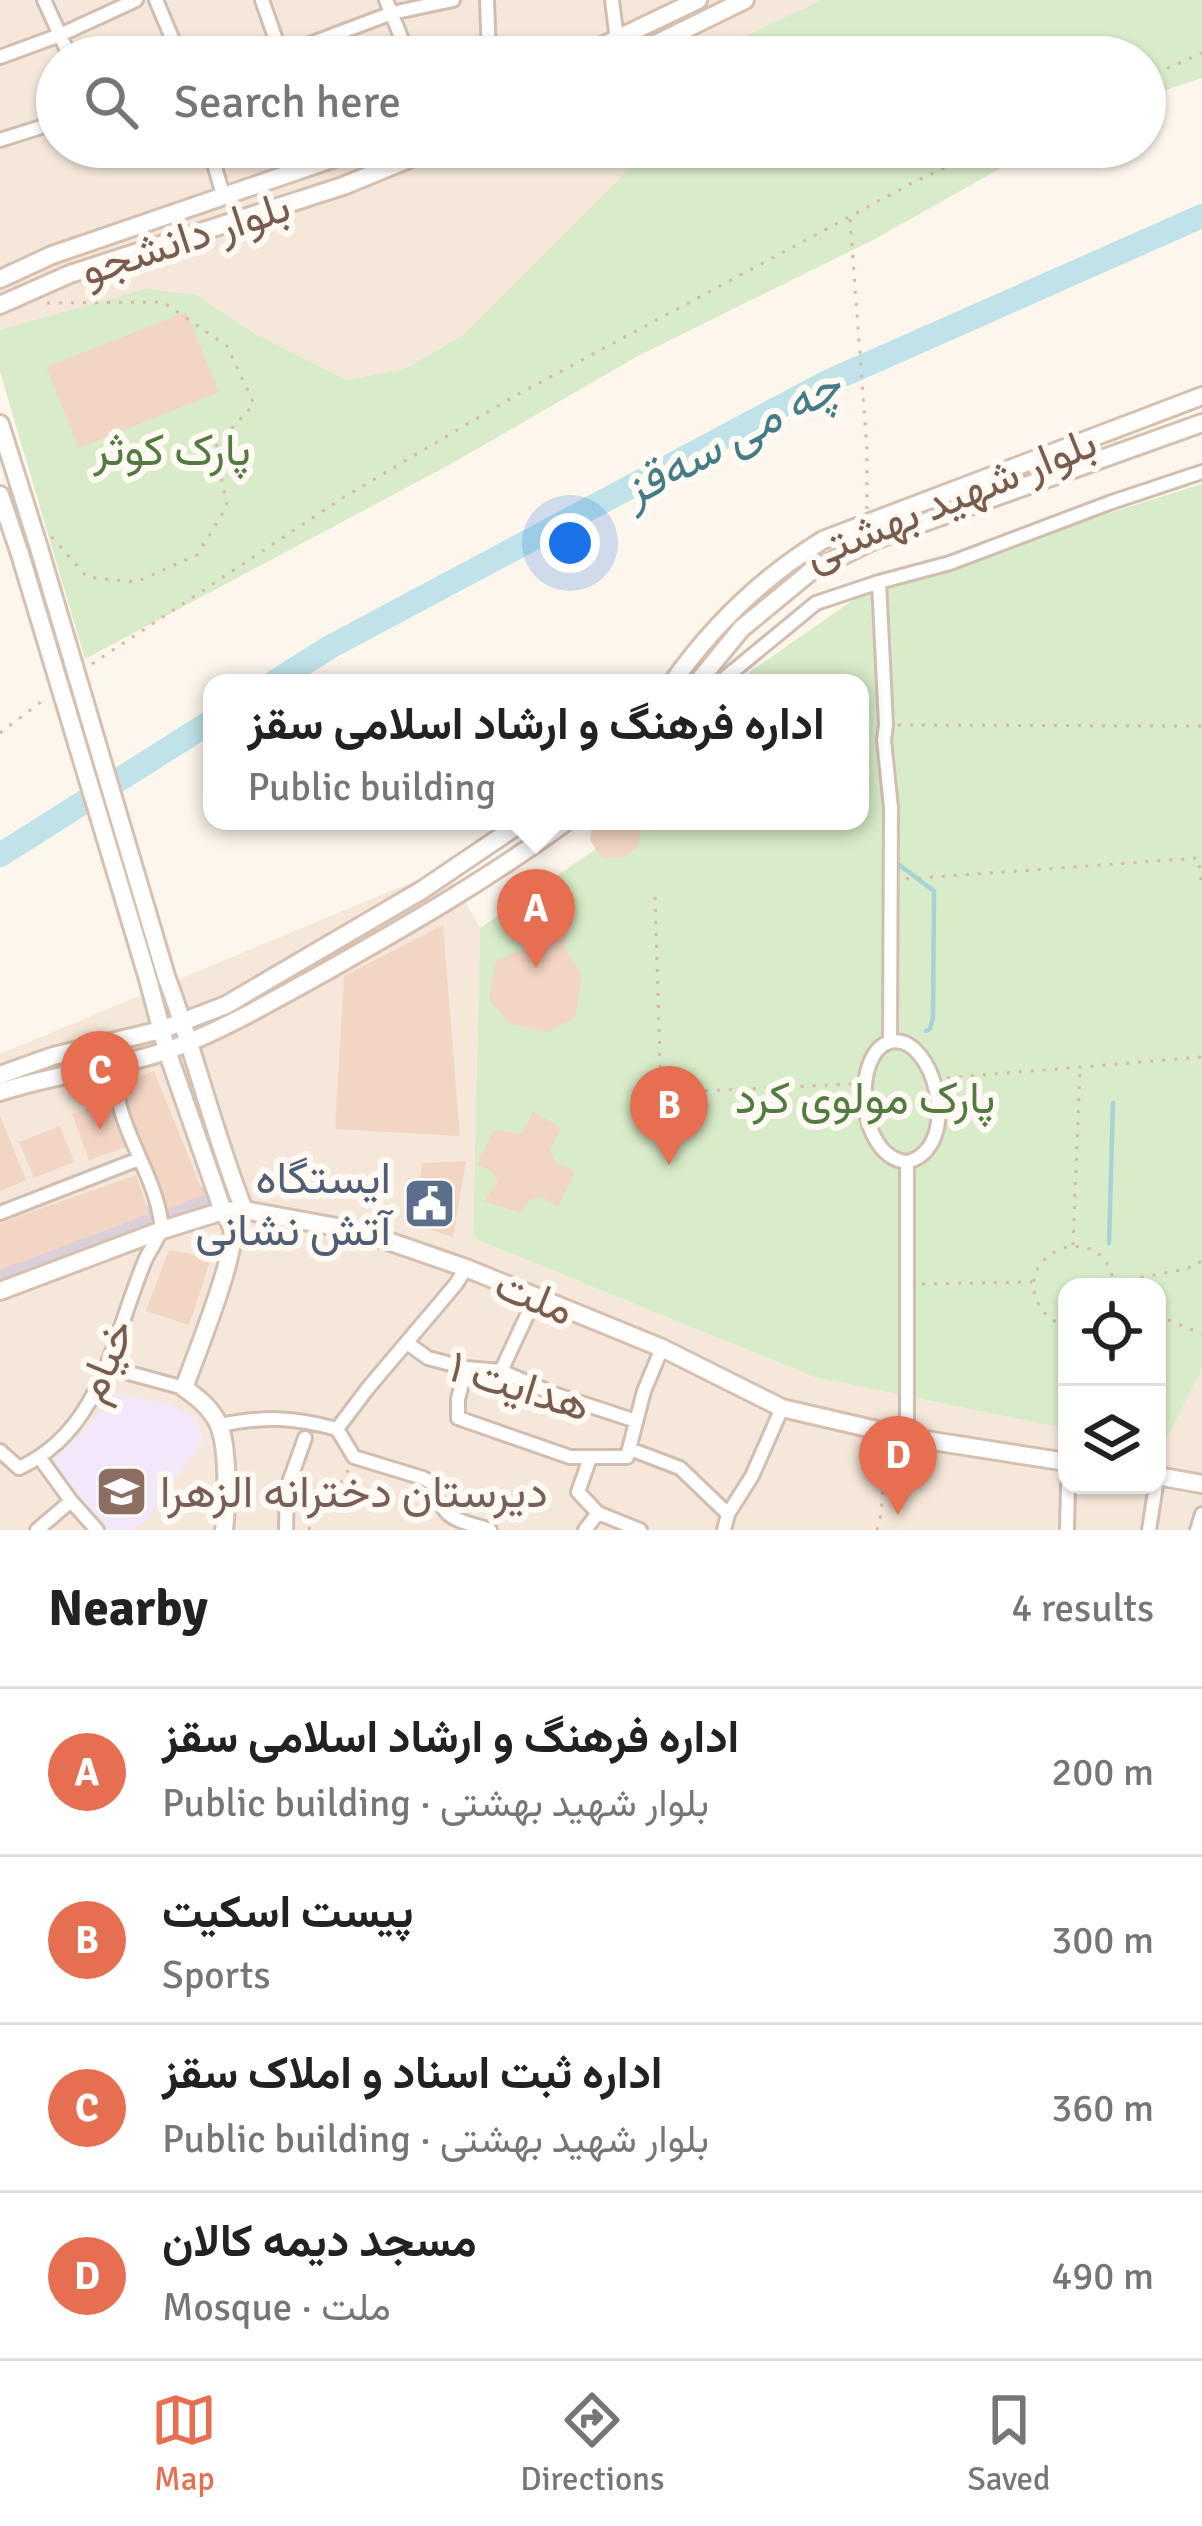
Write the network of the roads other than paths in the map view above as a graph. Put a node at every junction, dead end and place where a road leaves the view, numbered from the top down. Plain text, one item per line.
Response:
1 (44, 0) edge
2 (136, 0) edge
3 (156, 0) edge
4 (262, 0) edge
5 (453, 0) edge
6 (487, 0) edge
7 (612, 0) edge
8 (698, 0) edge
9 (746, 0) edge
10 (389, 6) edge
11 (60, 35) joint
12 (171, 36) edge
13 (273, 36) edge
14 (323, 36) edge
15 (401, 36) edge
16 (488, 36) edge
17 (616, 36) edge
18 (625, 36) edge
19 (672, 36) edge
20 (36, 44) edge
21 (0, 57) edge
22 (36, 129) edge
23 (0, 140) edge
24 (215, 168) edge
25 (290, 168) edge
26 (387, 168) edge
27 (224, 198) junction
28 (0, 280) edge
29 (0, 304) edge
30 (1202, 396) edge
31 (1202, 423) edge
32 (0, 424) edge
33 (1202, 472) edge
34 (0, 495) edge
35 (879, 582) junction
36 (679, 674) edge
37 (704, 674) edge
38 (730, 674) edge
39 (511, 830) edge
40 (554, 830) edge
41 (157, 978) junction
42 (183, 1021) junction
43 (160, 1030) junction
44 (190, 1041) junction
45 (890, 1042) junction
46 (167, 1051) junction
47 (117, 1065) junction
48 (0, 1075) edge
49 (0, 1092) edge
50 (139, 1159) junction
51 (907, 1162) junction
52 (244, 1210) junction
53 (224, 1211) junction
54 (0, 1213) edge
55 (162, 1230) junction
56 (466, 1268) junction
57 (0, 1292) edge
58 (536, 1297) junction
59 (407, 1342) junction
60 (662, 1348) junction
61 (107, 1367) junction
62 (466, 1368) junction
63 (501, 1370) junction
64 (184, 1388) junction
65 (782, 1408) junction
66 (636, 1421) junction
67 (220, 1425) junction
68 (338, 1429) junction
69 (907, 1437) junction
70 (305, 1438) dead end
71 (629, 1453) junction
72 (2, 1457) edge
73 (40, 1458) junction
74 (590, 1458) junction
75 (1058, 1461) edge
76 (1166, 1481) edge
77 (1202, 1484) edge
78 (1068, 1494) edge
79 (1155, 1494) edge
80 (71, 1501) junction
81 (598, 1513) junction
82 (728, 1514) junction
83 (1202, 1514) edge
84 (1067, 1528) edge
85 (37, 1530) edge
86 (97, 1530) edge
87 (224, 1530) edge
88 (286, 1530) edge
89 (490, 1530) edge
90 (585, 1530) edge
91 (640, 1530) edge
92 (724, 1530) edge
93 (1086, 1530) edge
94 (1150, 1530) edge
95 (1196, 1530) edge

1 - 11 street
2 - 11 street
3 - 12 street
4 - 13 street
5 - 10 street
6 - 16 street
7 - 17 street
8 - 18 main road
9 - 19 main road
10 - 14 street
10 - 15 street
20 - 21 street
22 - 23 street
24 - 27 street
25 - 27 main road, بلوار دانشجو
26 - 29 main road, بلوار دانشجو
27 - 28 main road, بلوار دانشجو
30 - 36 main road, بلوار شهید بهشتی
31 - 37 main road, بلوار شهید بهشتی
32 - 41 main road, bridge
33 - 35 street
34 - 41 main road, bridge
35 - 38 street
35 - 45 street
39 - 42 main road
40 - 44 main road
41 - 42 main road
41 - 43 main road
42 - 43 main road
42 - 44 main road
43 - 46 main road
43 - 48 main road
44 - 46 main road
44 - 52 main road
45 - 51 street
45 - 51 street
46 - 47 main road
46 - 53 main road
47 - 49 main road
47 - 50 street
50 - 54 street
50 - 55 street
51 - 69 street
52 - 53 main road, ملت
52 - 56 main road, ملت
53 - 55 main road, ملت
53 - 64 main road
55 - 57 main road, ملت
55 - 61 street, خیام
56 - 58 main road, ملت
56 - 59 street
58 - 60 main road, ملت
58 - 63 street
59 - 62 street, هدایت ۱
59 - 68 street
60 - 65 main road, ملت
60 - 66 street
61 - 64 street
61 - 73 street, خیام
62 - 63 street, هدایت ۱
62 - 74 street
63 - 66 street, هدایت ۱
64 - 67 main road
65 - 69 main road, ملت
65 - 82 street
66 - 71 street
67 - 68 street
67 - 87 main road
68 - 89 street
69 - 75 main road, ملت
70 - 88 street
71 - 74 street
71 - 82 street
72 - 73 street, خیام
73 - 80 street
74 - 81 street
76 - 77 main road
78 - 84 street
79 - 94 street
80 - 85 street
80 - 86 street
81 - 90 street
81 - 91 street
82 - 92 street
83 - 95 street
84 - 93 street

